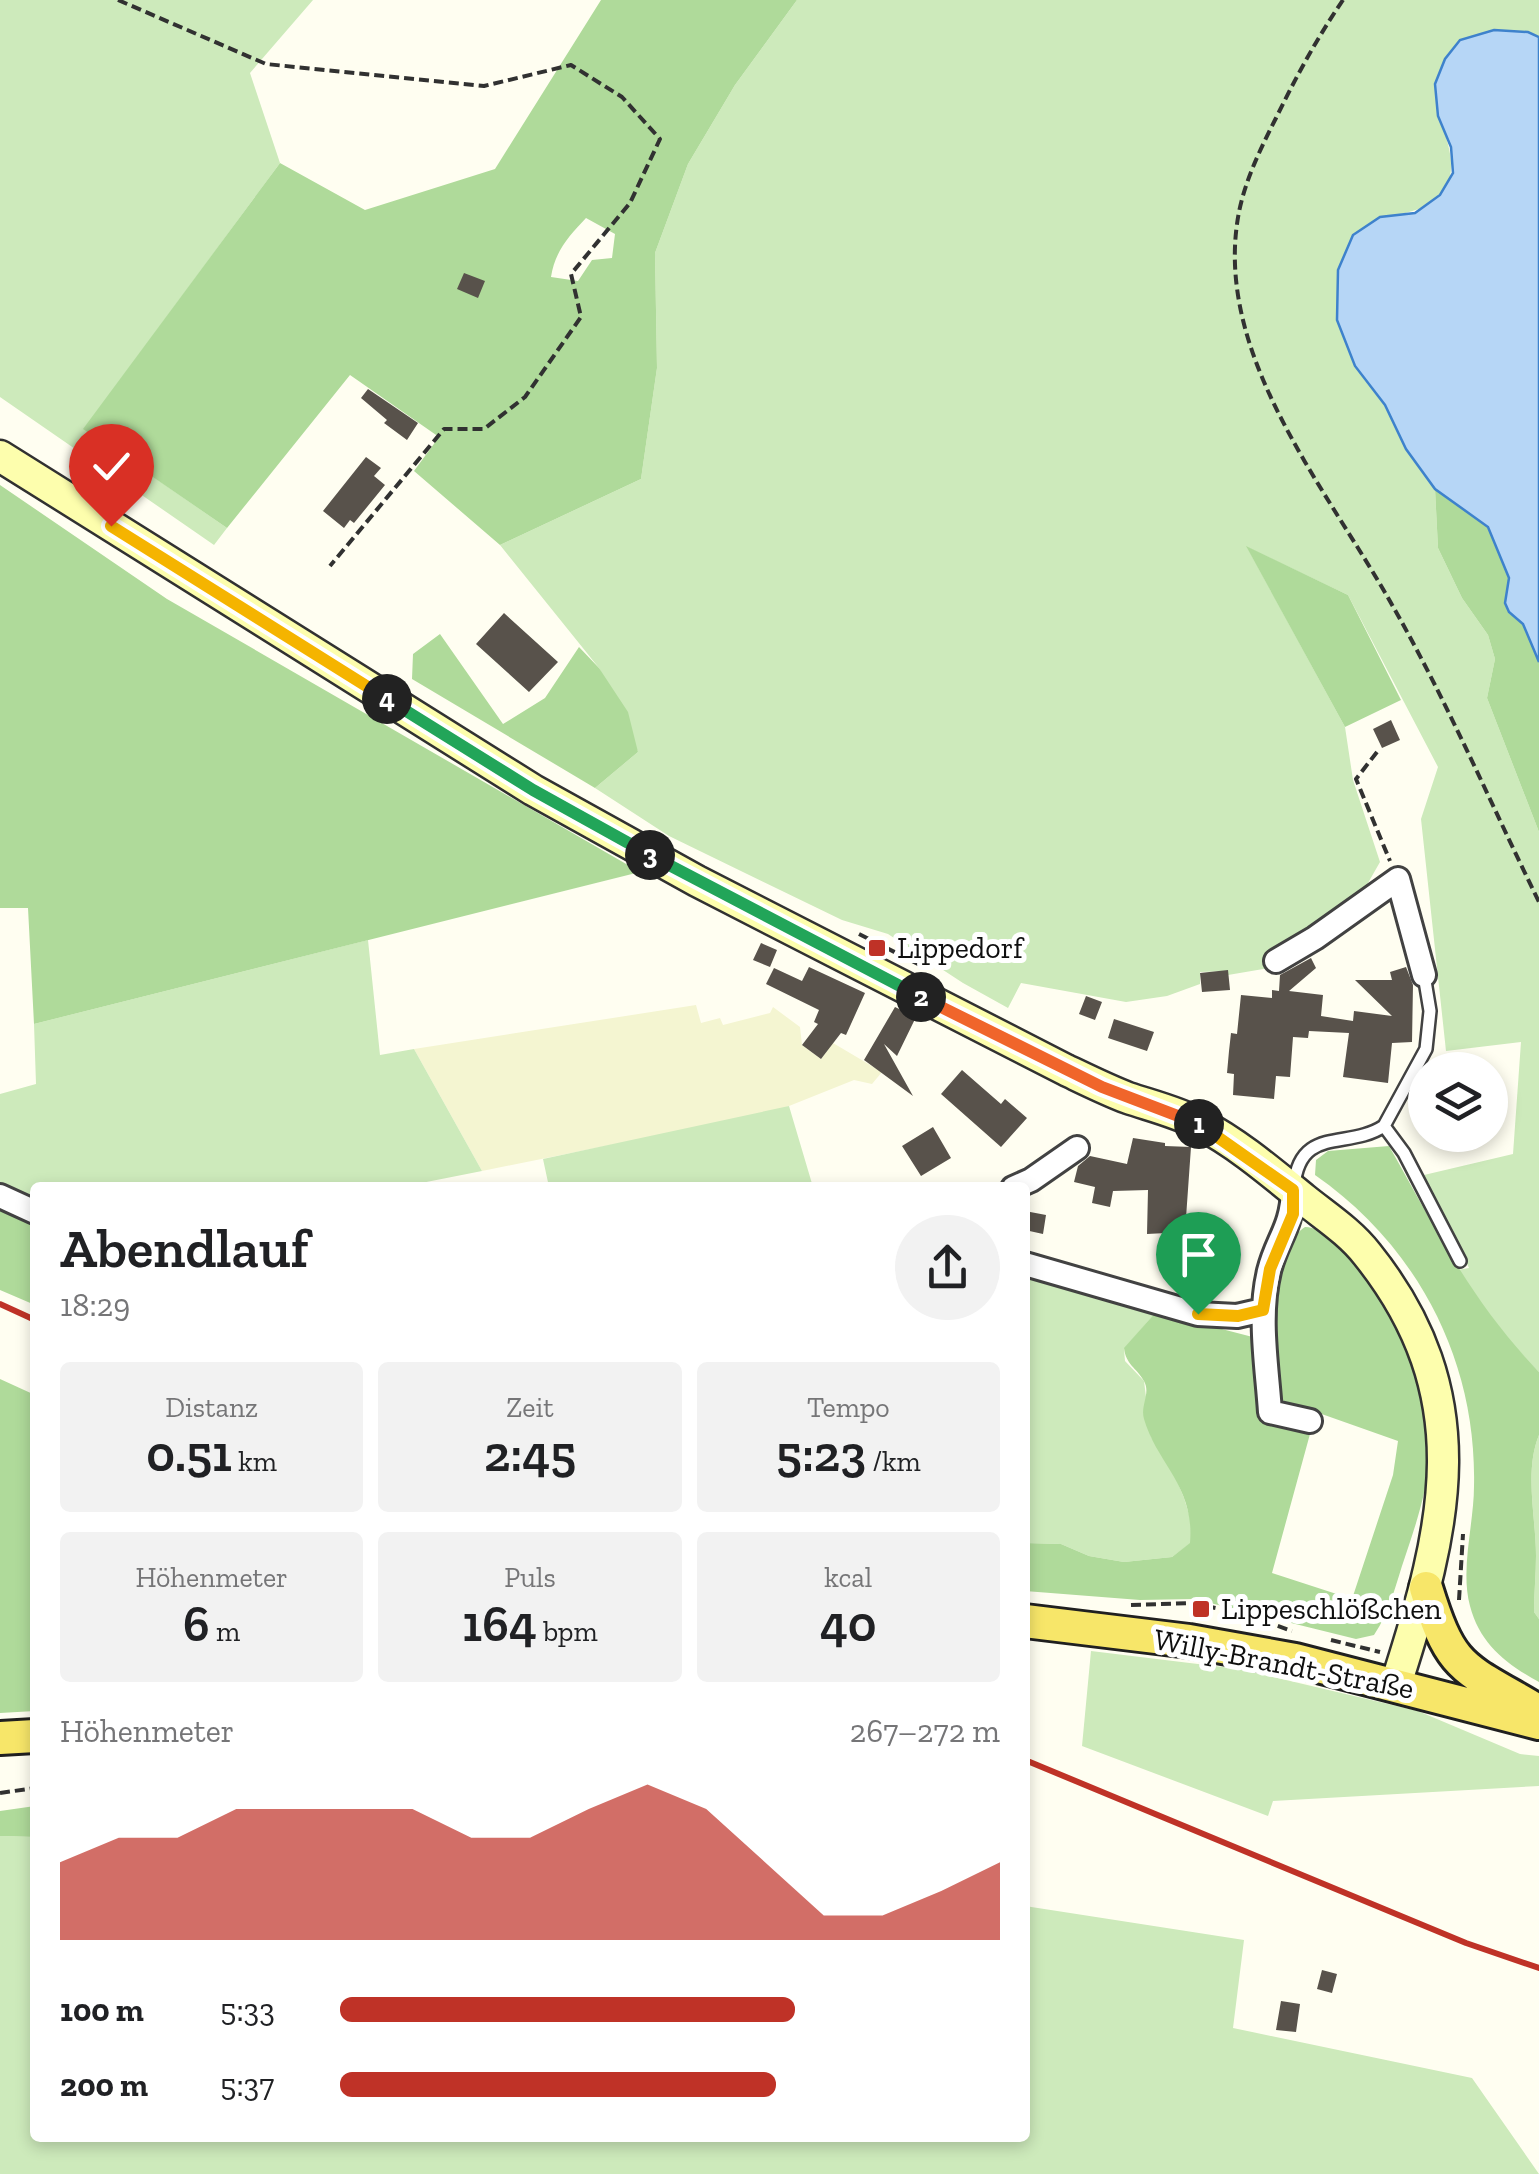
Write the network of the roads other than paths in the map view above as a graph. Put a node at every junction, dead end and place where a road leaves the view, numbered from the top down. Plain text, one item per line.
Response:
1 (0, 456) edge
2 (1276, 961) dead end
3 (1424, 975) joint
4 (1384, 1126) junction
5 (1077, 1148) dead end
6 (1026, 1182) edge
7 (1293, 1190) junction
8 (0, 1196) edge
9 (30, 1210) edge
10 (1460, 1261) dead end
11 (1030, 1265) edge
12 (1263, 1310) junction
13 (1310, 1420) dead end
14 (1426, 1588) junction
15 (1030, 1622) edge
16 (1396, 1684) junction
17 (1539, 1712) edge
18 (1539, 1723) edge
19 (30, 1736) edge
20 (0, 1738) edge

1 - 7 main road
2 - 3 street
3 - 4 lane
4 - 7 lane
4 - 10 lane
5 - 6 street
7 - 12 street
7 - 14 main road
8 - 9 street
11 - 12 street
12 - 13 street
14 - 16 main road
14 - 17 main road
15 - 16 main road, Willy-Brandt-Straße
16 - 18 main road, Willy-Brandt-Straße
19 - 20 main road

